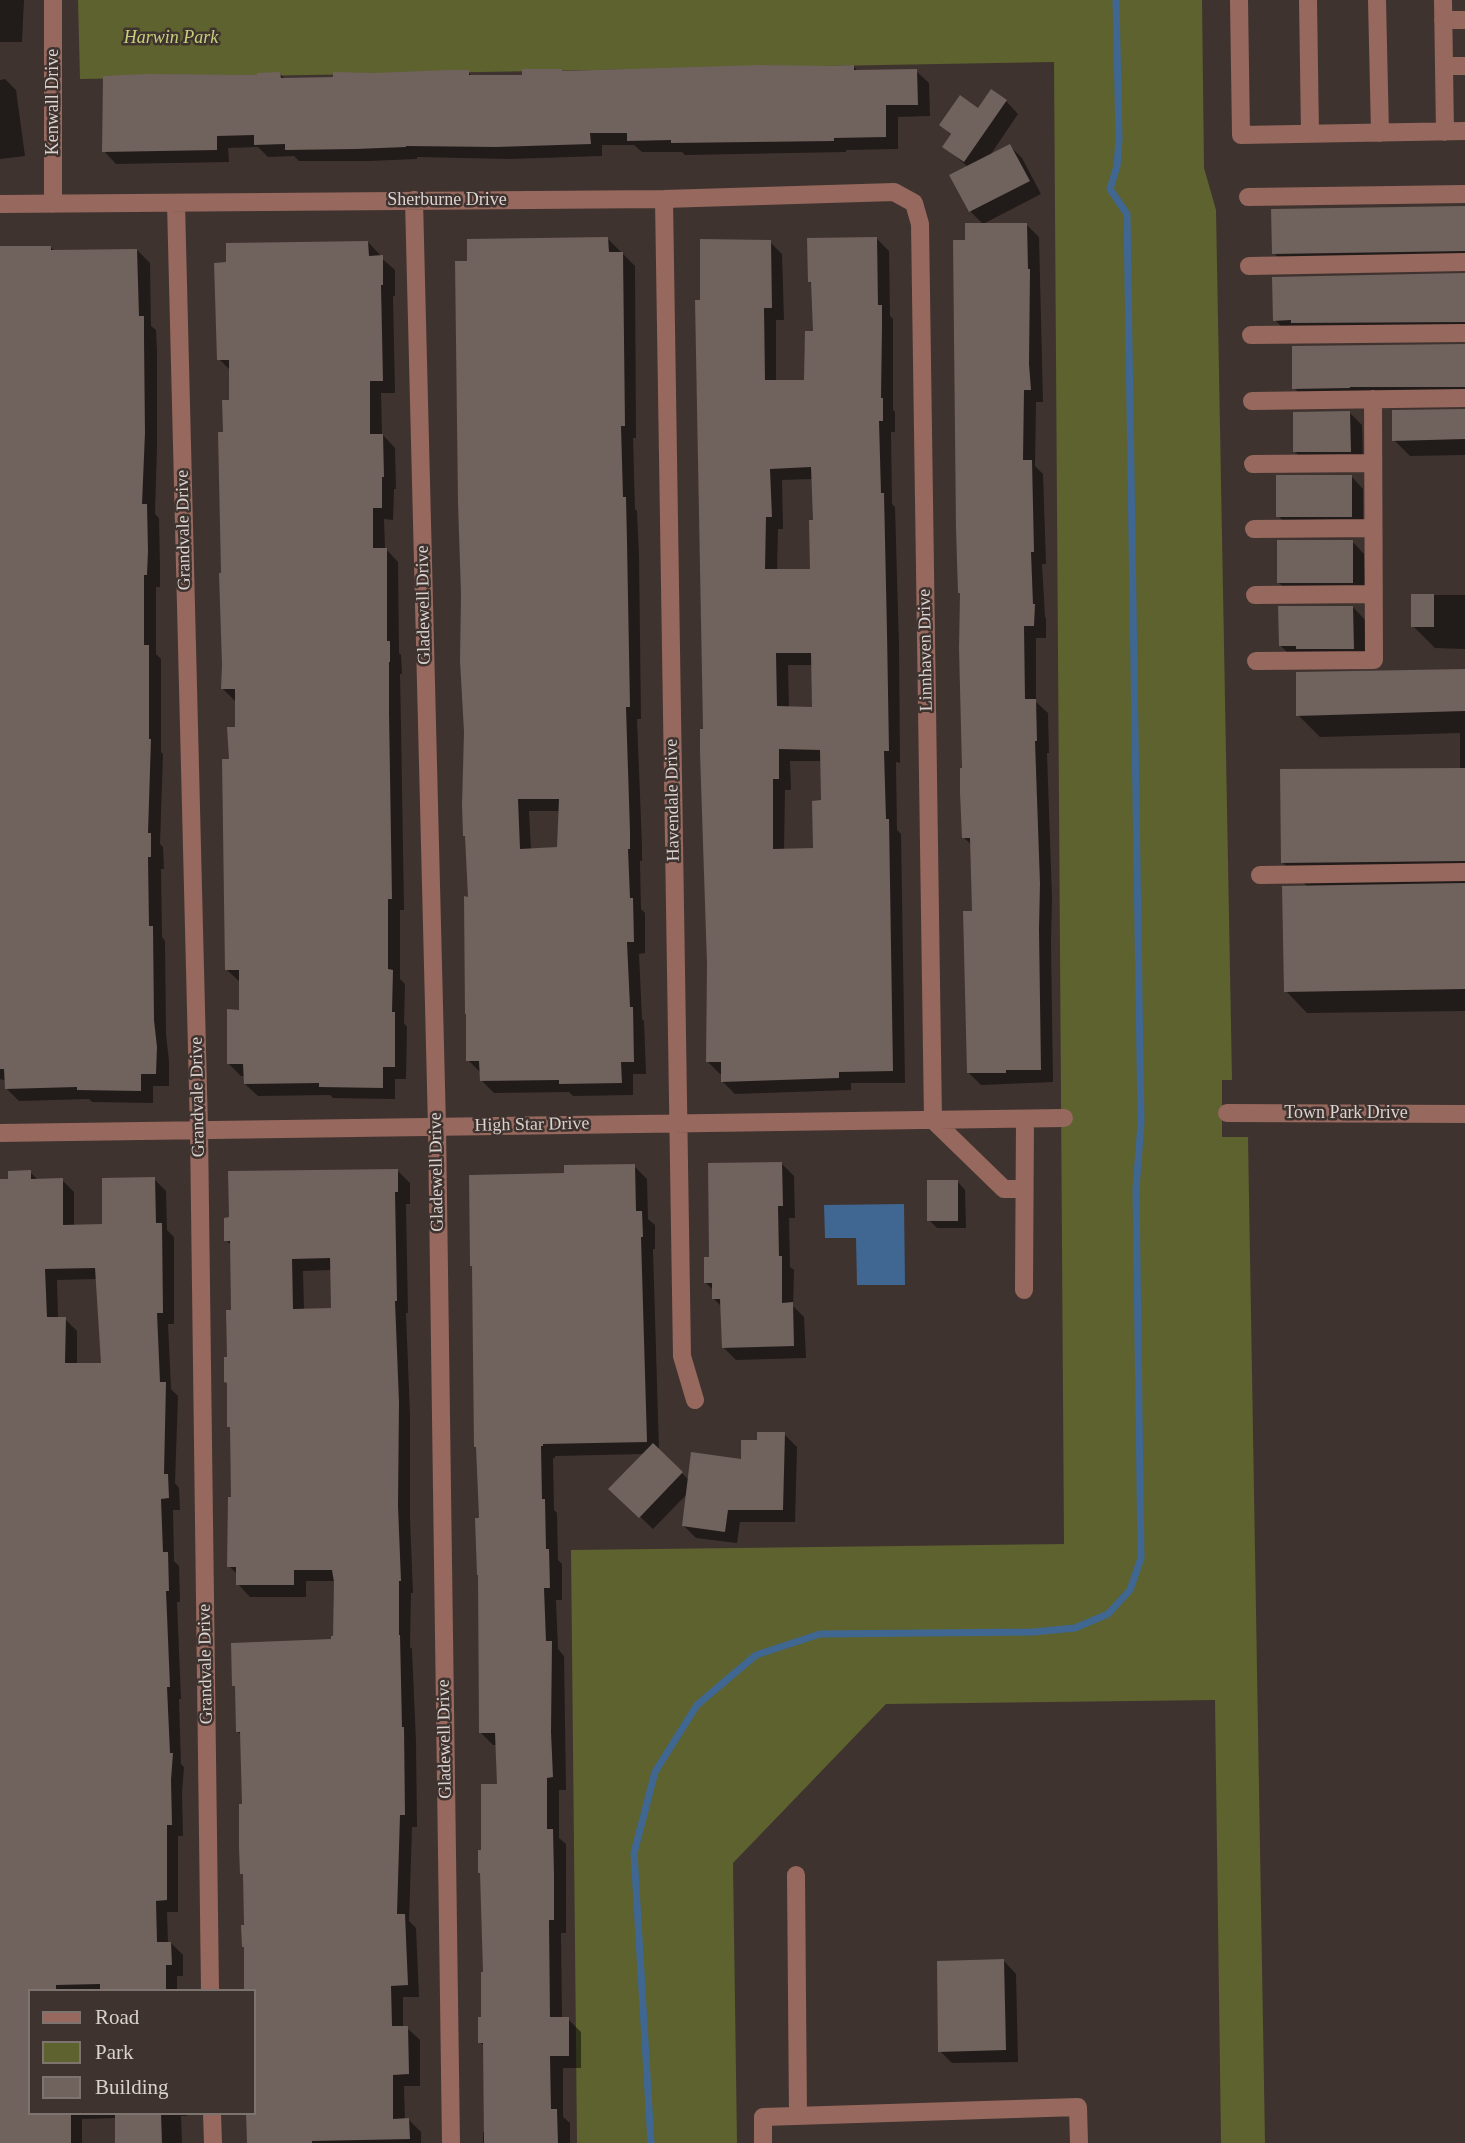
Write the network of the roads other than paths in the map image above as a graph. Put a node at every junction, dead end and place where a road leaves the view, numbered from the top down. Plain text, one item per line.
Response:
1 (53, 0) edge
2 (1239, 0) edge
3 (1308, 0) edge
4 (1377, 0) edge
5 (1443, 0) edge
6 (1443, 20) junction
7 (1465, 20) edge
8 (1444, 66) junction
9 (1465, 66) edge
10 (1465, 131) edge
11 (1445, 132) junction
12 (1380, 133) junction
13 (1310, 134) junction
14 (894, 192) joint
15 (1465, 194) edge
16 (1248, 197) dead end
17 (664, 199) junction
18 (414, 200) junction
19 (176, 203) junction
20 (53, 204) junction
21 (0, 205) edge
22 (1465, 262) edge
23 (1249, 266) dead end
24 (1465, 333) edge
25 (1251, 335) dead end
26 (1465, 398) edge
27 (1373, 400) junction
28 (1252, 401) dead end
29 (1373, 463) junction
30 (1253, 464) dead end
31 (1373, 528) junction
32 (1254, 530) dead end
33 (1374, 594) junction
34 (1255, 596) dead end
35 (1256, 662) dead end
36 (1465, 872) edge
37 (1260, 875) dead end
38 (1227, 1113) dead end
39 (1465, 1114) edge
40 (1064, 1118) dead end
41 (1025, 1119) junction
42 (933, 1120) junction
43 (677, 1122) junction
44 (437, 1126) junction
45 (199, 1130) junction
46 (0, 1133) edge
47 (1024, 1189) junction
48 (1024, 1290) dead end
49 (695, 1399) dead end
50 (796, 1875) dead end
51 (211, 1989) edge
52 (212, 2115) edge
53 (798, 2116) junction
54 (213, 2143) edge
55 (451, 2143) edge
56 (764, 2143) edge
57 (1079, 2143) edge

1 - 20 street, Kenwall Drive
2 - 13 street
3 - 13 street
4 - 12 street
5 - 6 street
6 - 7 street
6 - 8 street
8 - 9 street
8 - 11 street
10 - 11 street
11 - 12 street
12 - 13 street
14 - 17 street, Sherburne Drive
14 - 42 street, Linnhaven Drive
15 - 16 street
17 - 18 street, Sherburne Drive
17 - 43 street, Havendale Drive
18 - 19 street, Sherburne Drive
18 - 44 street, Gladewell Drive
19 - 20 street, Sherburne Drive
19 - 45 street, Grandvale Drive
20 - 21 street, Sherburne Drive
22 - 23 street
24 - 25 street
26 - 27 street
27 - 28 street
27 - 29 street
29 - 30 street
29 - 31 street
31 - 32 street
31 - 33 street
33 - 34 street
33 - 35 street
36 - 37 street
38 - 39 street, Town Park Drive
40 - 41 street, High Star Drive
41 - 42 street, High Star Drive
41 - 47 street
42 - 43 street, High Star Drive
42 - 47 street
43 - 44 street, High Star Drive
43 - 49 street, Havendale Drive
44 - 45 street, High Star Drive
44 - 55 street, Gladewell Drive
45 - 46 street, High Star Drive
45 - 51 street, Grandvale Drive
47 - 48 street
50 - 53 street
52 - 54 street
53 - 56 street
53 - 57 street

